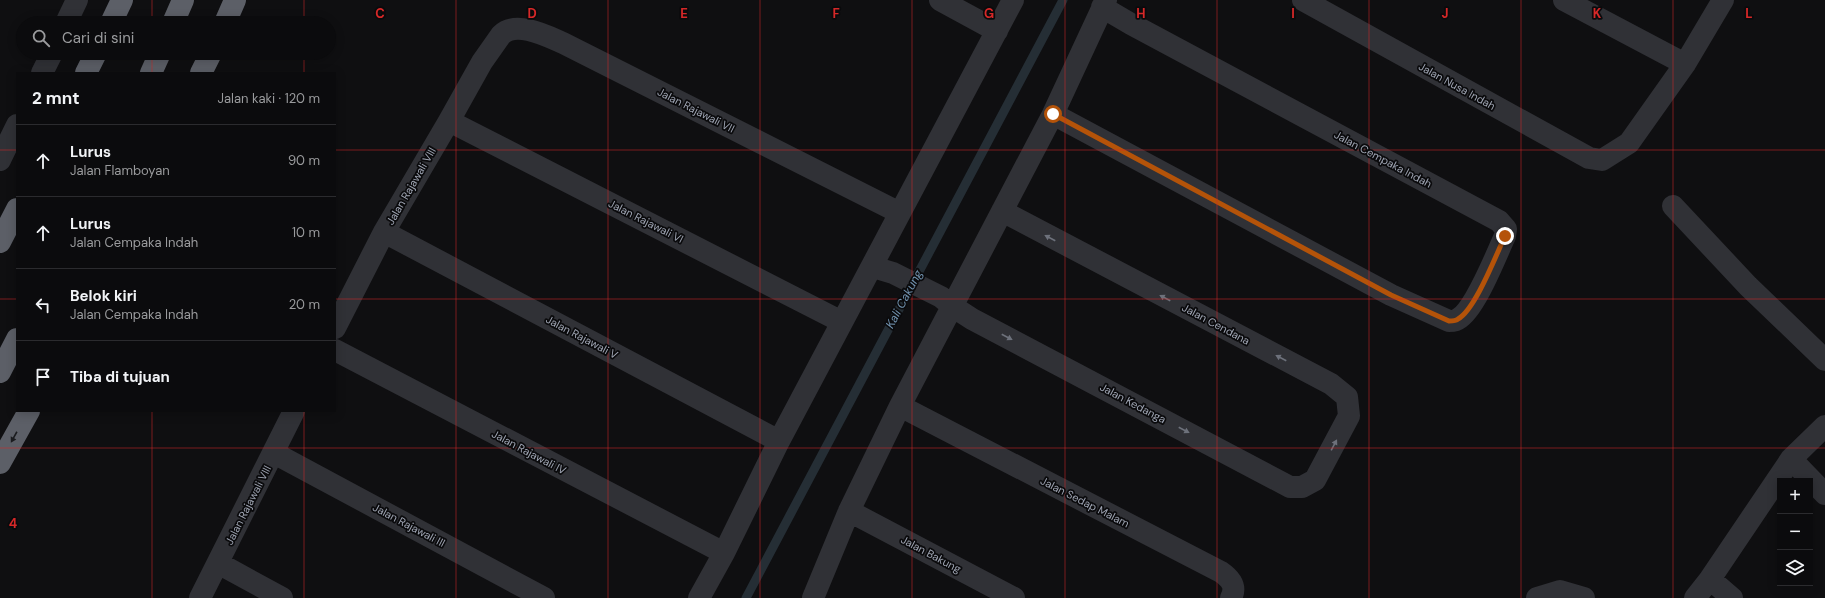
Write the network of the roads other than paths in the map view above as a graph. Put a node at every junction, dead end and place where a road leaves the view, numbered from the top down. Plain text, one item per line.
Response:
1 (77, 0) edge
2 (122, 0) edge
3 (184, 0) edge
4 (235, 0) edge
5 (940, 0) edge
6 (1013, 0) edge
7 (1303, 0) edge
8 (1564, 0) edge
9 (1723, 0) edge
10 (1104, 3) edge
11 (69, 16) edge
12 (114, 16) edge
13 (176, 16) edge
14 (228, 16) edge
15 (997, 31) junction
16 (492, 46) joint
17 (48, 60) edge
18 (92, 60) edge
19 (157, 60) edge
20 (208, 60) edge
21 (1685, 64) junction
22 (42, 72) edge
23 (86, 72) edge
24 (151, 72) edge
25 (202, 72) edge
26 (1053, 114) junction
27 (449, 121) junction
28 (16, 128) edge
29 (0, 160) edge
30 (1673, 206) dead end
31 (16, 211) edge
32 (1002, 211) junction
33 (900, 213) junction
34 (384, 232) junction
35 (0, 242) edge
36 (883, 270) junction
37 (946, 301) junction
38 (842, 322) junction
39 (336, 326) edge
40 (16, 341) edge
41 (336, 351) edge
42 (1825, 360) edge
43 (0, 372) edge
44 (900, 406) junction
45 (28, 412) edge
46 (294, 412) edge
47 (1825, 426) edge
48 (779, 441) junction
49 (274, 453) junction
50 (1791, 459) junction
51 (0, 463) edge
52 (1315, 480) joint
53 (1825, 494) edge
54 (849, 511) junction
55 (724, 553) junction
56 (218, 563) junction
57 (1710, 579) junction
58 (200, 598) edge
59 (282, 598) edge
60 (544, 598) edge
61 (699, 598) edge
62 (813, 598) edge
63 (1014, 598) edge
64 (1231, 598) edge
65 (1537, 598) edge
66 (1584, 598) edge
67 (1695, 598) edge
68 (1732, 598) edge

1 - 11 street
2 - 12 highway
3 - 13 highway
4 - 14 highway
5 - 15 street
6 - 15 street
7 - 21 street, Jalan Nusa Indah
8 - 21 street
9 - 21 street
10 - 26 street
10 - 26 street, Jalan Cempaka Indah
15 - 33 street
16 - 27 street, Jalan Rajawali VIII
16 - 33 street, Jalan Rajawali VII
17 - 22 street
18 - 23 highway
19 - 24 highway
20 - 25 highway
26 - 32 street
27 - 34 street, Jalan Rajawali VIII
27 - 38 street, Jalan Rajawali VI
28 - 29 street
30 - 42 street
31 - 35 highway
32 - 37 street
52 -> 32 street, Jalan Cendana
33 - 36 street
34 - 39 street, Jalan Rajawali VIII
34 - 48 street, Jalan Rajawali V
36 - 37 street, Jalan Kedanga
36 - 38 street
37 - 44 street
37 -> 52 street, Jalan Kedanga
38 - 48 street
40 - 43 highway
41 - 55 street, Jalan Rajawali IV
44 - 54 street
44 - 64 street, Jalan Sedap Malam
45 -> 51 highway
46 - 49 street, Jalan Rajawali VIII
47 - 50 street
48 - 55 street
49 - 56 street, Jalan Rajawali VIII
49 - 60 street, Jalan Rajawali III
50 - 53 street
50 - 57 street
54 - 62 street
54 - 63 street, Jalan Bakung
55 - 61 street
56 - 58 street, Jalan Rajawali VIII
56 - 59 street
57 - 67 street
57 - 68 street
65 - 66 street

